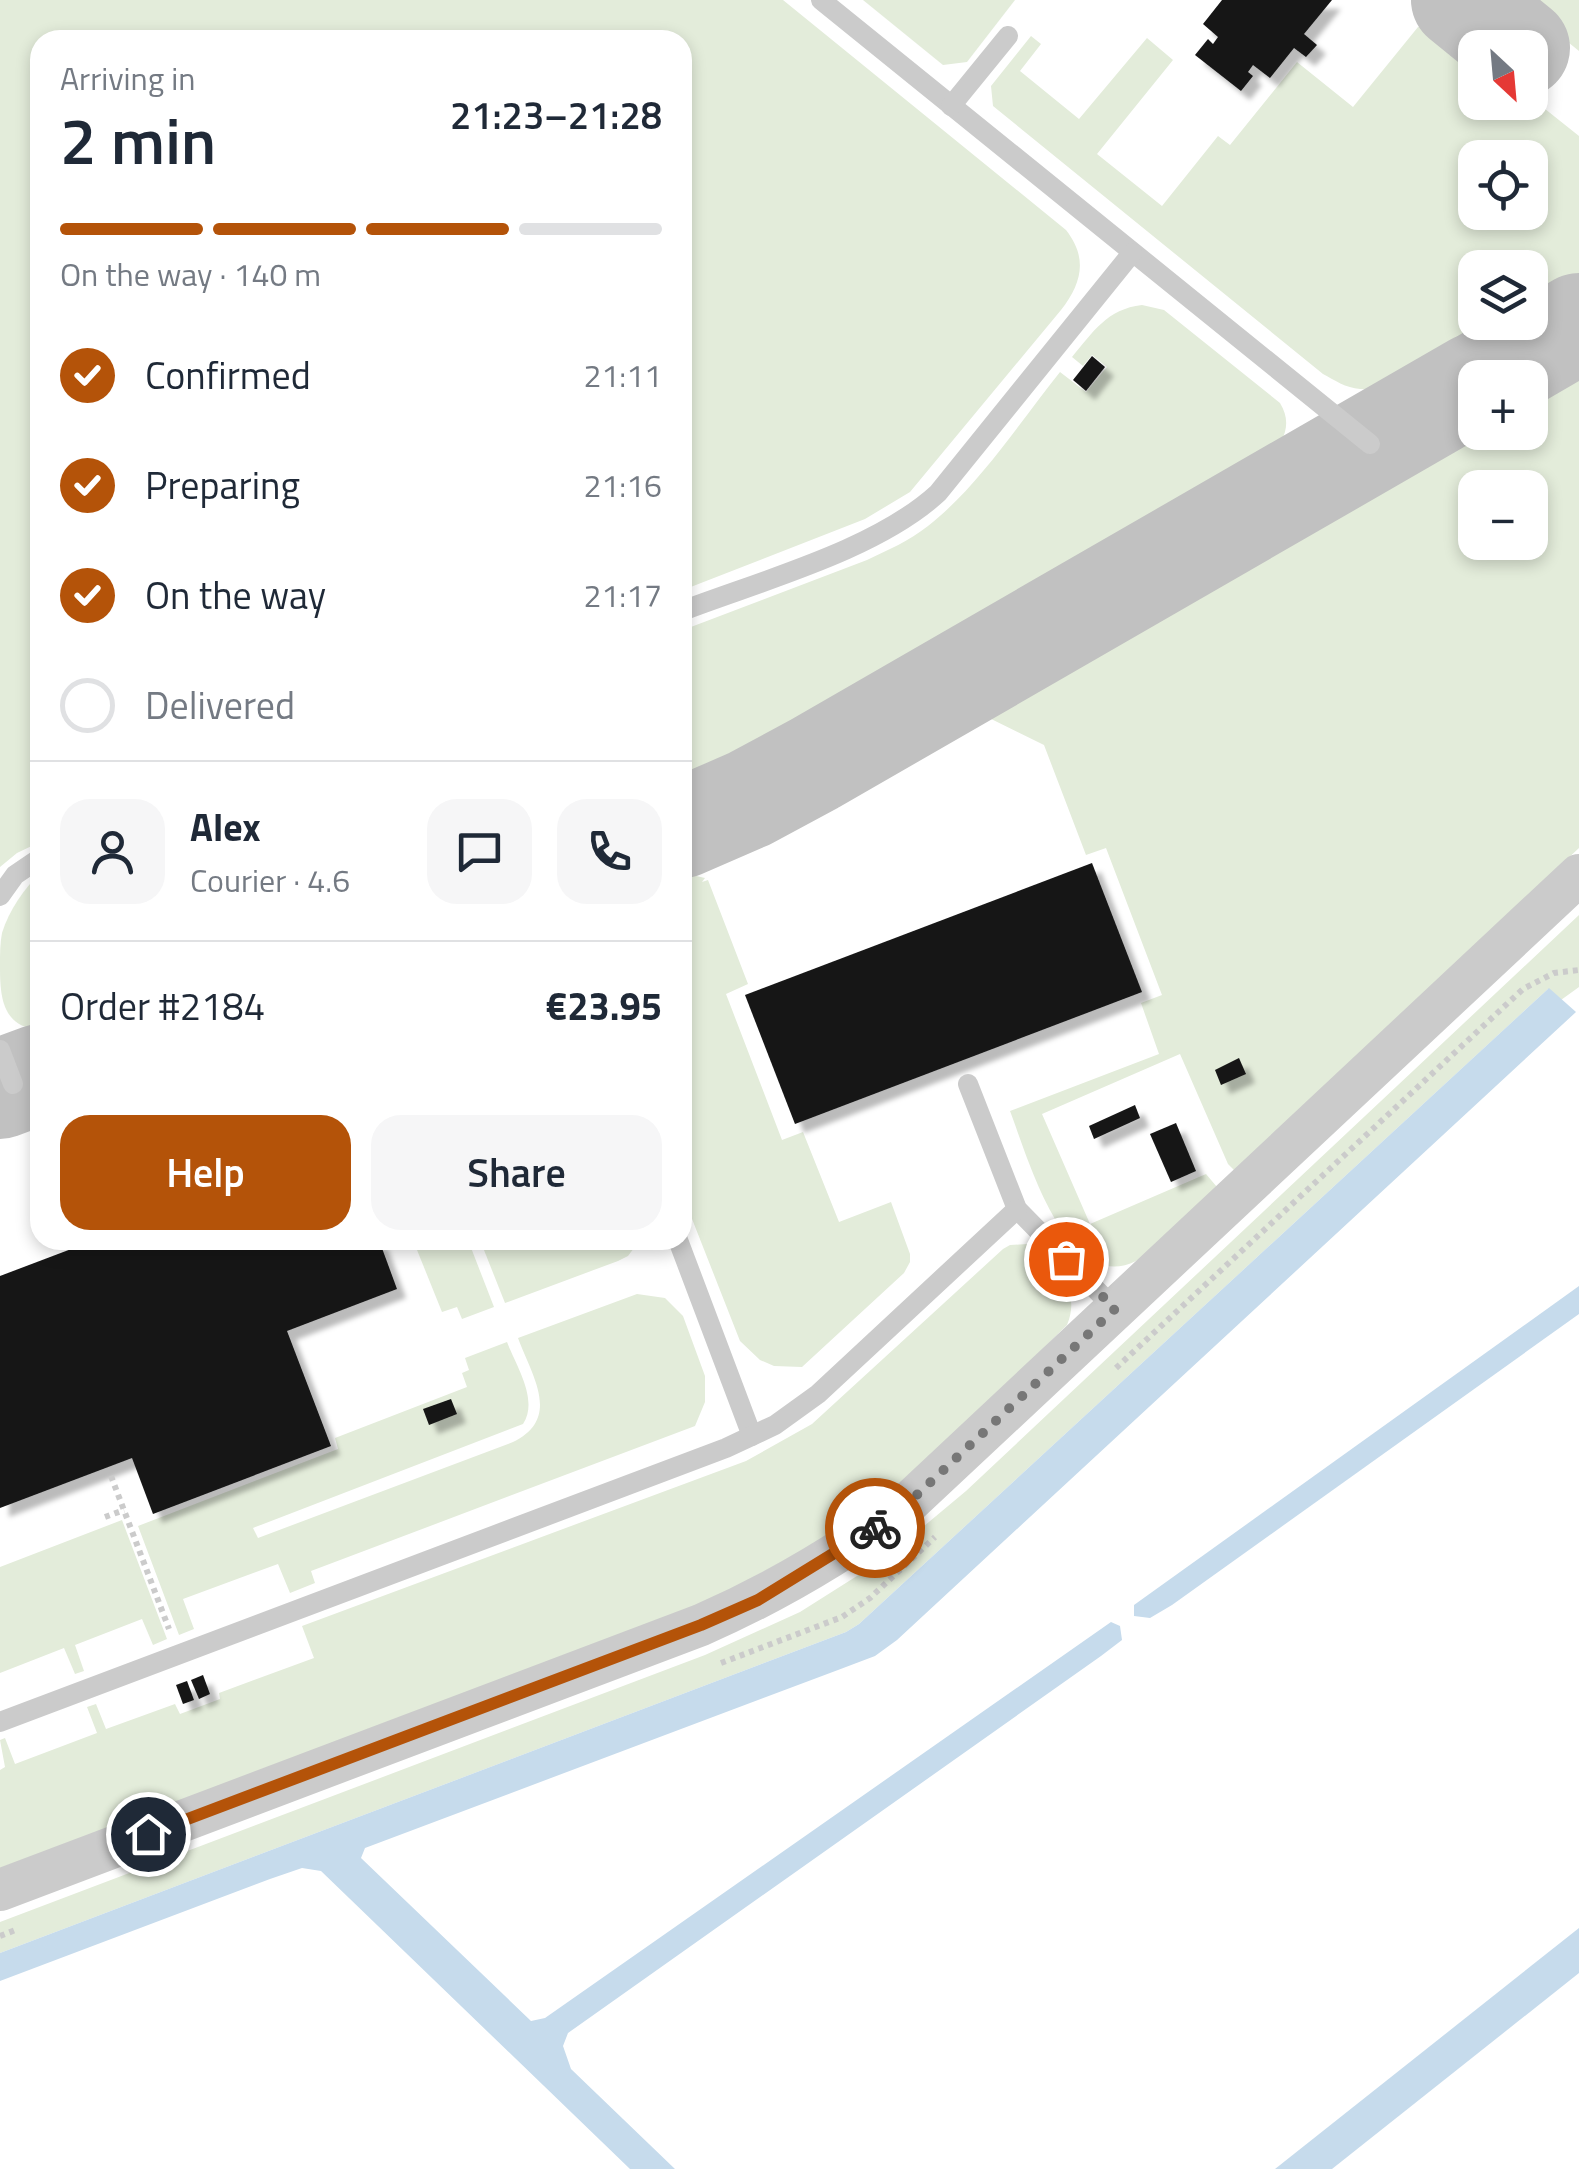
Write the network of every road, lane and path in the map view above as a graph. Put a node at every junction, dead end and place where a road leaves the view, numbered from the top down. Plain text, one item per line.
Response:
1 (821, 0) edge
2 (1008, 36) dead end
3 (951, 106) junction
4 (1132, 253) junction
5 (1370, 444) dead end
6 (692, 607) edge
7 (30, 865) edge
8 (1579, 875) edge
9 (0, 896) edge
10 (0, 1050) edge
11 (13, 1084) dead end
12 (968, 1084) dead end
13 (1017, 1208) junction
14 (682, 1250) edge
15 (1115, 1309) junction
16 (752, 1436) junction
17 (112, 1476) dead end
18 (124, 1510) junction
19 (105, 1517) dead end
20 (179, 1655) junction
21 (0, 1722) edge
22 (0, 1890) edge

1 - 3 lane
2 - 3 lane
3 - 4 lane
4 - 5 lane
4 - 6 lane
7 - 9 lane
8 - 15 street
10 - 11 lane
12 - 13 lane
13 - 15 lane
13 - 16 lane
14 - 16 lane
15 - 22 street
16 - 20 lane
17 - 18 path
18 - 19 path
18 - 20 path
20 - 21 lane

